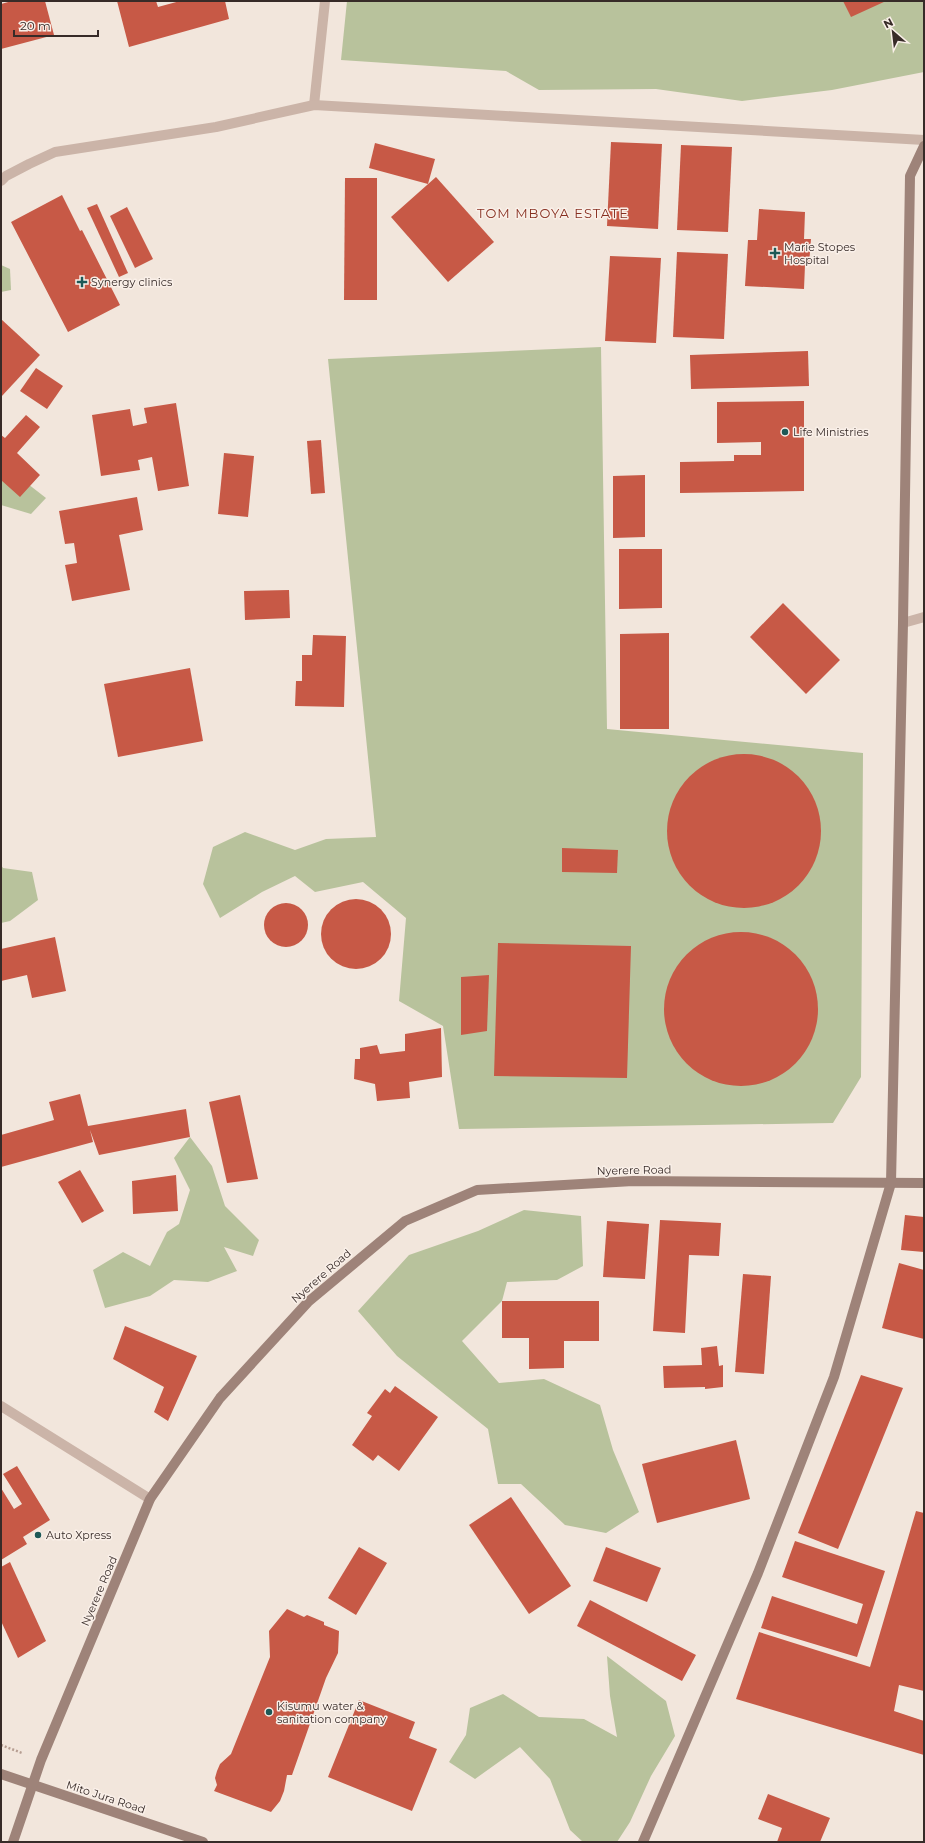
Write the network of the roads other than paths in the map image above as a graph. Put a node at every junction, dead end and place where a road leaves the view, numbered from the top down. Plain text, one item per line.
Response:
1 (325, 1) edge
2 (314, 105) junction
3 (924, 140) edge
4 (924, 146) edge
5 (1, 181) edge
6 (924, 617) edge
7 (903, 623) junction
8 (891, 1183) junction
9 (924, 1183) edge
10 (1, 1406) edge
11 (150, 1499) junction
12 (1, 1774) edge
13 (33, 1786) junction
14 (13, 1842) edge
15 (203, 1842) edge
16 (643, 1842) edge

1 - 2 street
2 - 3 street
2 - 5 street
4 - 7 street
6 - 7 street
7 - 8 street
8 - 9 street, Nyerere Road
8 - 11 street, Nyerere Road
8 - 16 street
10 - 11 street
11 - 13 street, Nyerere Road
12 - 13 street, Mito Jura Road
13 - 14 street, Nyerere Road
13 - 15 street, Mito Jura Road

